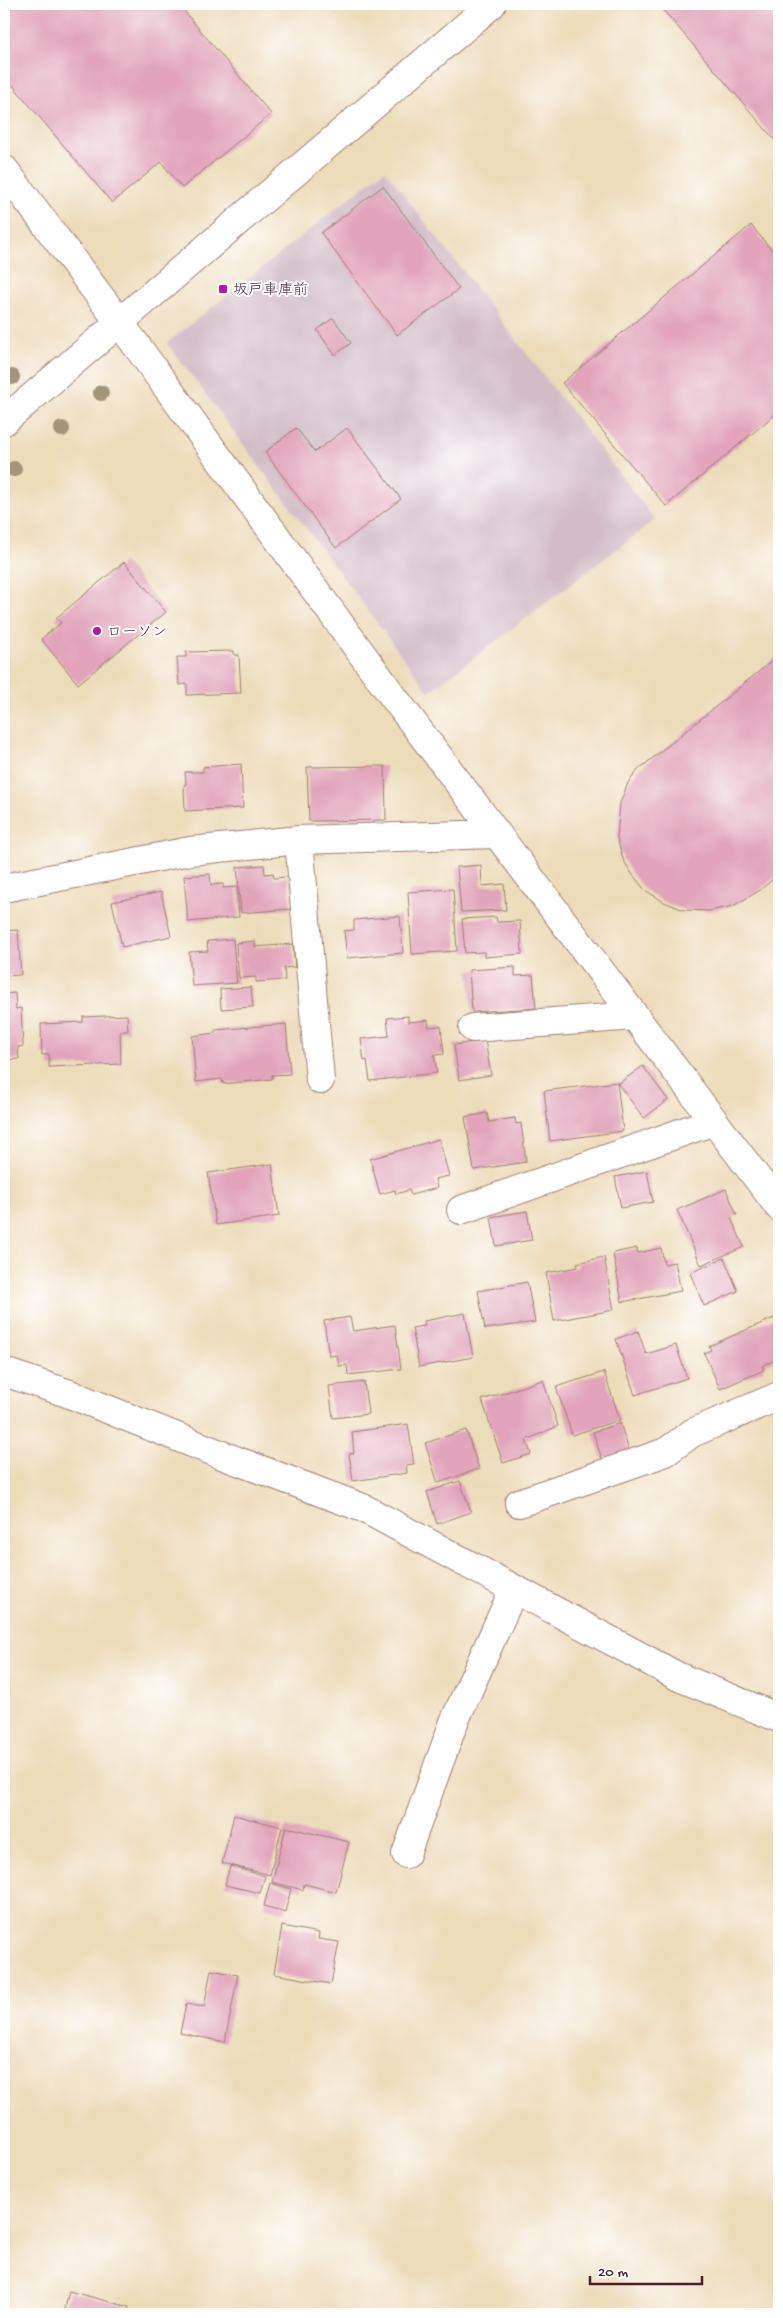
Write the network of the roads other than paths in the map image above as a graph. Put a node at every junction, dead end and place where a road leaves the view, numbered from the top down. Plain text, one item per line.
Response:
1 (492, 4) edge
2 (4, 169) edge
3 (120, 323) junction
4 (4, 421) edge
5 (497, 834) junction
6 (299, 840) junction
7 (4, 888) edge
8 (635, 1016) junction
9 (473, 1028) dead end
10 (320, 1080) dead end
11 (714, 1121) junction
12 (779, 1207) edge
13 (461, 1210) dead end
14 (4, 1372) edge
15 (779, 1396) edge
16 (519, 1503) dead end
17 (514, 1589) junction
18 (779, 1718) edge
19 (406, 1854) dead end

1 - 3 street
2 - 3 street
3 - 4 street
3 - 5 street
5 - 6 street
5 - 8 street
6 - 7 street
6 - 10 street
8 - 9 street
8 - 11 street
11 - 12 street
11 - 13 street
14 - 17 street
15 - 16 street
17 - 18 street
17 - 19 street

